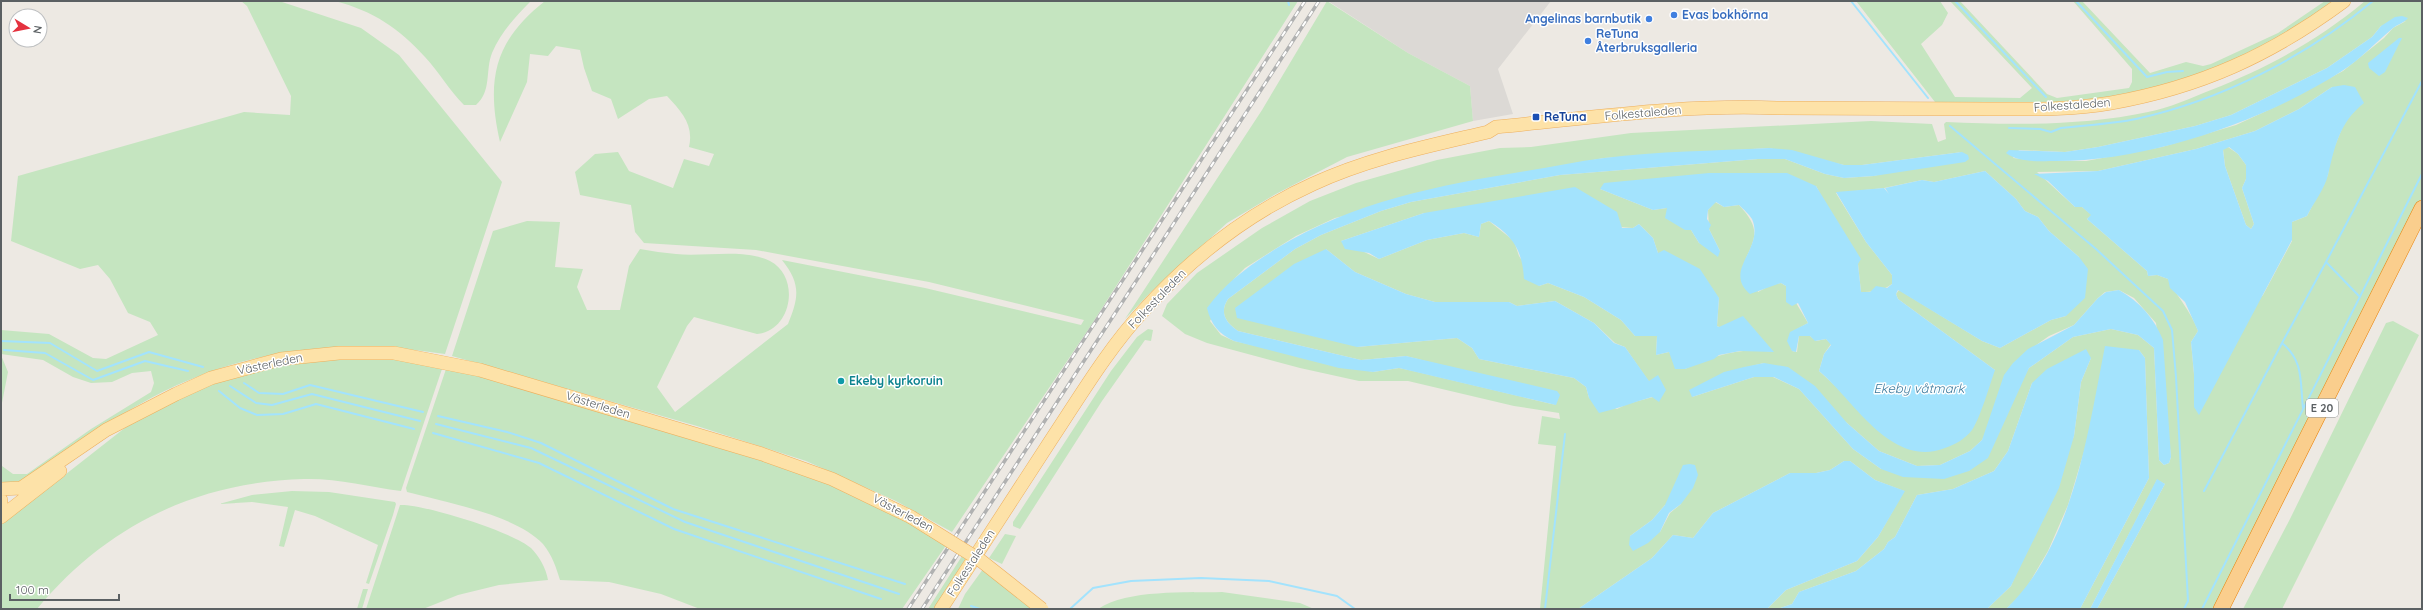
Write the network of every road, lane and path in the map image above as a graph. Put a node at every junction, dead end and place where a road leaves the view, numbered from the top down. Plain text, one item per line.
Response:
1 (2344, 1) edge
2 (2422, 208) edge
3 (2422, 229) edge
4 (125, 421) junction
5 (1, 489) edge
6 (1, 500) edge
7 (1, 507) edge
8 (1, 517) edge
9 (941, 609) edge
10 (1042, 609) edge
11 (2221, 609) edge
12 (2232, 609) edge

1 - 9 main road, Folkestaleden
2 - 11 highway, E 20
3 - 12 highway, E 20
4 - 5 main road, Västerleden
4 - 8 main road, Västerleden
4 - 10 main road, Västerleden, bridge
6 - 7 main road

